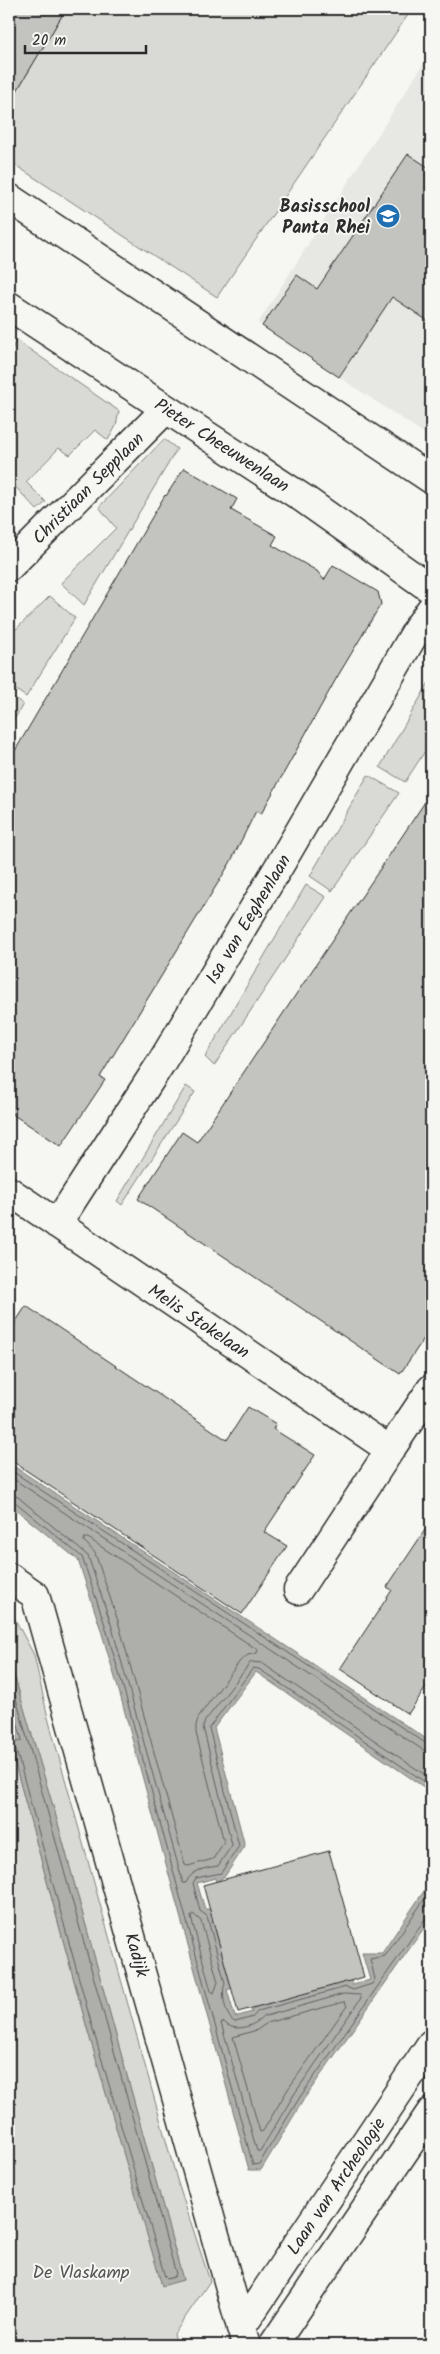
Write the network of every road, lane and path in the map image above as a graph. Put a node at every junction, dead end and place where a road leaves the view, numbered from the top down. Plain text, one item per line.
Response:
1 (9, 198) edge
2 (9, 306) edge
3 (166, 409) junction
4 (431, 479) edge
5 (9, 567) edge
6 (431, 588) edge
7 (431, 609) edge
8 (9, 1191) edge
9 (57, 1224) junction
10 (431, 1388) edge
11 (390, 1450) junction
12 (9, 1577) edge
13 (298, 1590) dead end
14 (431, 2044) edge
15 (431, 2112) edge
16 (244, 2336) edge
17 (273, 2345) edge

1 - 4 street
2 - 3 street, Pieter Cheeuwenlaan
3 - 5 street, Christiaan Sepplaan
3 - 6 street, Pieter Cheeuwenlaan
7 - 9 street, Isa van Eeghenlaan
8 - 9 street, Melis Stokelaan
9 - 11 street, Melis Stokelaan
10 - 11 street
11 - 13 street
12 - 16 street, Kadijk
14 - 16 street, Laan van Archeologie
15 - 17 street

